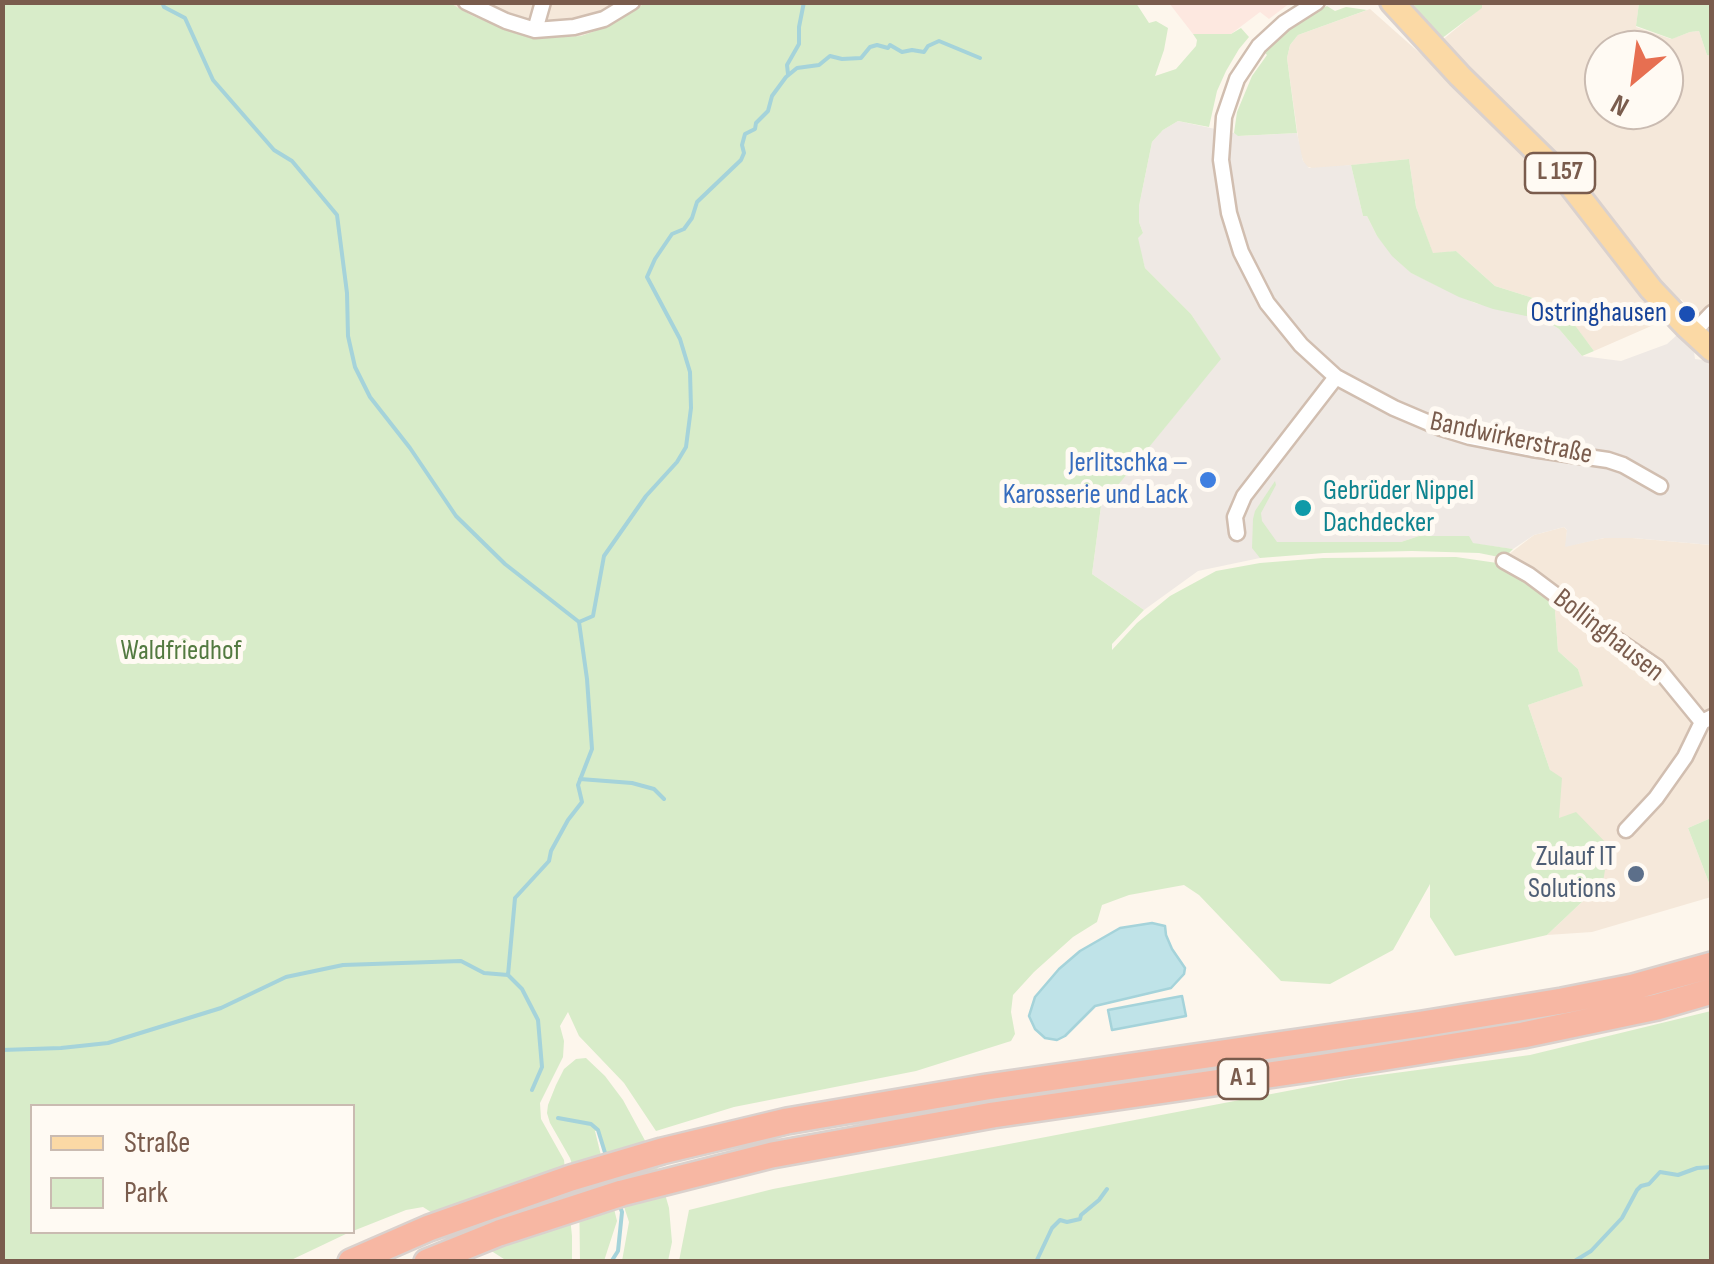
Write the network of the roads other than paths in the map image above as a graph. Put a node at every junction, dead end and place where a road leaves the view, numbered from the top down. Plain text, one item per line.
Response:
1 (466, 2) edge
2 (543, 2) edge
3 (632, 2) edge
4 (1317, 2) edge
5 (1392, 2) edge
6 (535, 30) junction
7 (1712, 313) edge
8 (1693, 333) junction
9 (1712, 350) edge
10 (1336, 376) junction
11 (1660, 486) dead end
12 (1238, 533) dead end
13 (1504, 561) dead end
14 (1706, 720) edge
15 (1626, 830) dead end
16 (1712, 965) edge
17 (1712, 992) edge
18 (351, 1262) edge
19 (427, 1262) edge

1 - 6 street
2 - 6 street
3 - 6 street
4 - 10 street, Bandwirkerstraße
5 - 8 main road, L 157
7 - 8 street
8 - 9 main road, L 157
10 - 11 street, Bandwirkerstraße
10 - 12 street
13 - 14 street, Bollinghausen
14 - 15 street, Bollinghausen
16 - 18 highway, A 1
17 - 19 highway, A 1

